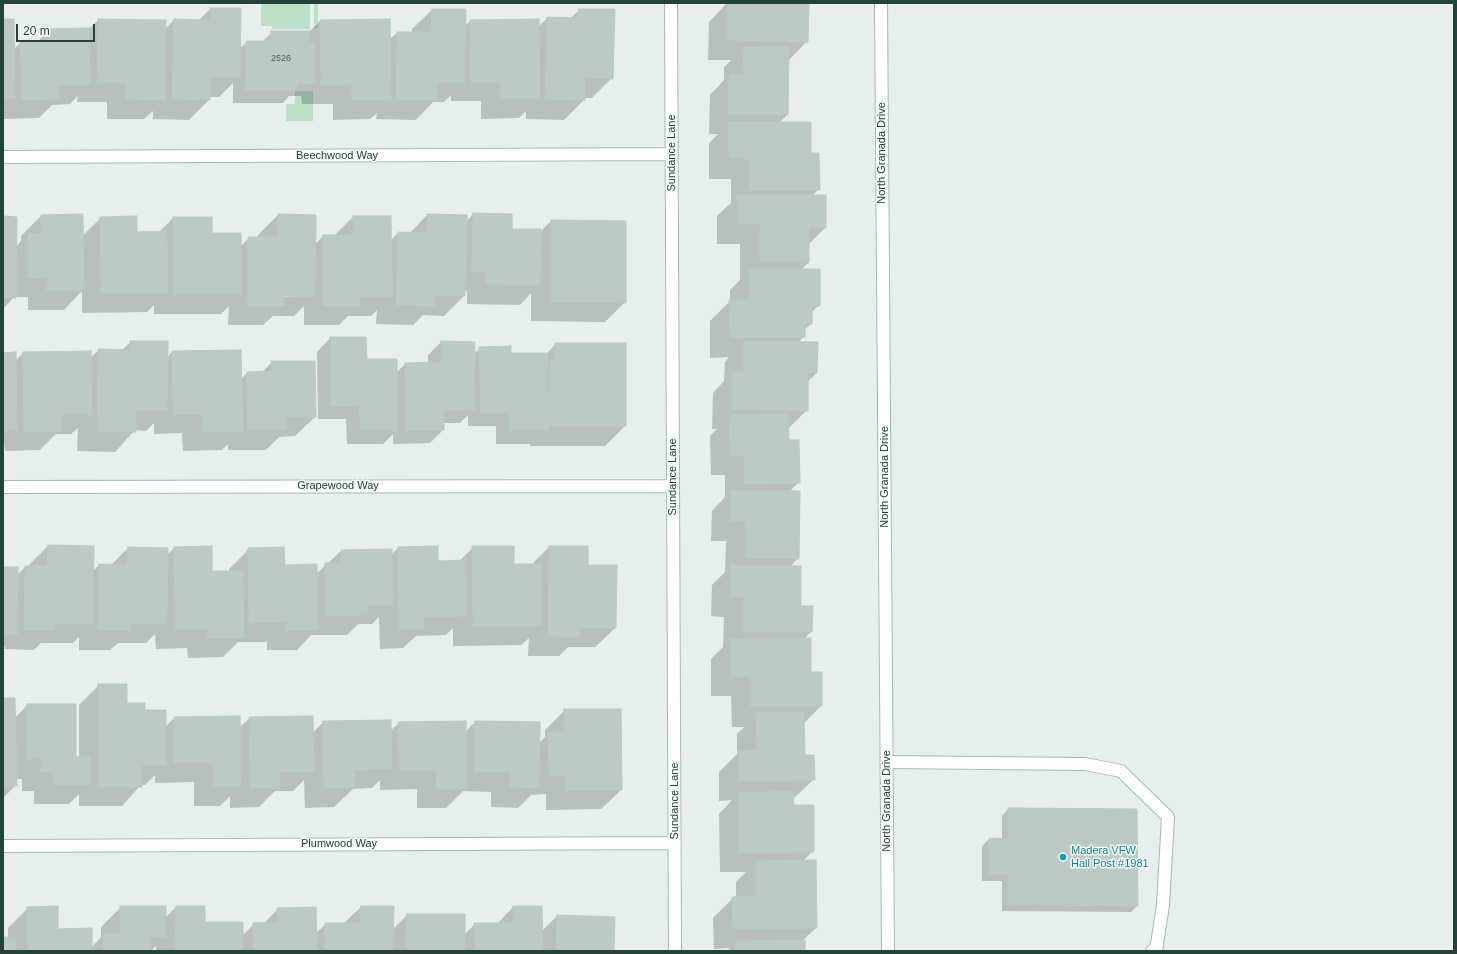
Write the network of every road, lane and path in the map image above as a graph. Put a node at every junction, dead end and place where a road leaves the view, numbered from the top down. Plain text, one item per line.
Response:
1 (671, 3) edge
2 (881, 3) edge
3 (672, 154) junction
4 (3, 157) edge
5 (673, 486) junction
6 (3, 487) edge
7 (887, 762) junction
8 (675, 842) junction
9 (3, 846) edge
10 (675, 951) edge
11 (888, 951) edge
12 (1152, 951) edge
13 (1156, 951) edge
14 (1162, 951) edge

1 - 3 street, Sundance Lane
2 - 7 street, North Granada Drive
3 - 4 street, Beechwood Way
3 - 5 street, Sundance Lane
5 - 6 street, Grapewood Way
5 - 8 street, Sundance Lane
7 - 11 street, North Granada Drive
7 - 13 street
8 - 9 street, Plumwood Way
8 - 10 street, Sundance Lane
12 - 13 street
13 - 14 street

